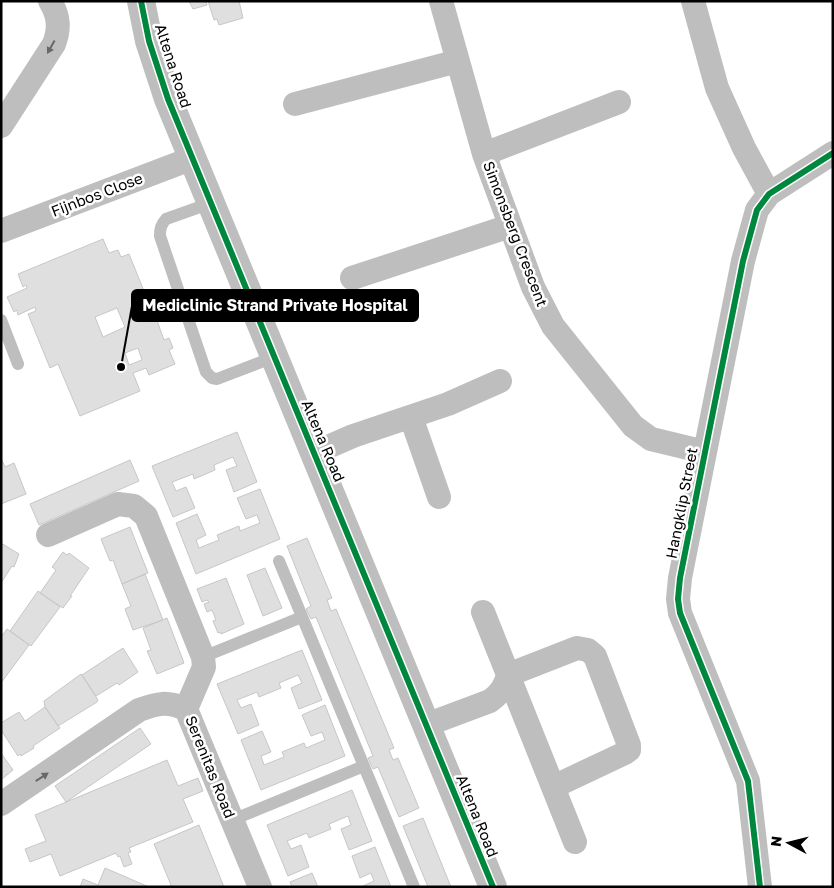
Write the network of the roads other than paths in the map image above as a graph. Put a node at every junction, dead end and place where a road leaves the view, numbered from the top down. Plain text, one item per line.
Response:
1 (50, 1) edge
2 (141, 1) edge
3 (441, 1) edge
4 (693, 1) edge
5 (458, 61) junction
6 (619, 102) dead end
7 (295, 104) dead end
8 (1, 126) edge
9 (833, 153) edge
10 (484, 154) junction
11 (193, 158) junction
12 (769, 194) junction
13 (211, 203) junction
14 (510, 226) junction
15 (1, 231) edge
16 (352, 278) dead end
17 (1, 320) edge
18 (274, 357) junction
19 (18, 364) dead end
20 (500, 381) dead end
21 (411, 417) junction
22 (705, 452) junction
23 (314, 453) junction
24 (439, 497) dead end
25 (48, 535) dead end
26 (279, 561) dead end
27 (483, 612) dead end
28 (302, 617) junction
29 (203, 657) junction
30 (508, 675) junction
31 (186, 709) junction
32 (426, 725) junction
33 (364, 766) junction
34 (553, 787) junction
35 (1, 804) edge
36 (232, 820) junction
37 (575, 842) dead end
38 (260, 887) edge
39 (414, 887) edge
40 (493, 887) edge
41 (760, 887) edge

1 -> 8 street
2 - 11 street, Altena Road
3 - 5 street, Simonsberg Crescent
4 - 12 street
5 - 7 street
5 - 10 street, Simonsberg Crescent
6 - 10 street
9 - 12 street, Hangklip Street
10 - 14 street, Simonsberg Crescent
11 - 13 street, Altena Road
11 - 15 street, Fijnbos Close
12 - 22 street, Hangklip Street
13 - 18 street, Altena Road
13 - 18 lane
14 - 16 street
14 - 22 street, Simonsberg Crescent
17 - 19 lane
18 - 23 street, Altena Road
20 - 21 street
21 - 23 street
21 - 24 street
22 - 41 street, Hangklip Street
23 - 32 street, Altena Road
25 - 29 street
26 - 28 lane
27 - 30 street
28 - 29 lane
28 - 33 lane
29 - 31 street
30 - 32 street
30 - 34 street
30 - 34 street
35 -> 31 street, Serenitas Road
31 - 36 street, Serenitas Road
32 - 40 street, Altena Road
33 - 36 lane
33 - 39 lane
34 - 37 street
36 - 38 street, Serenitas Road

